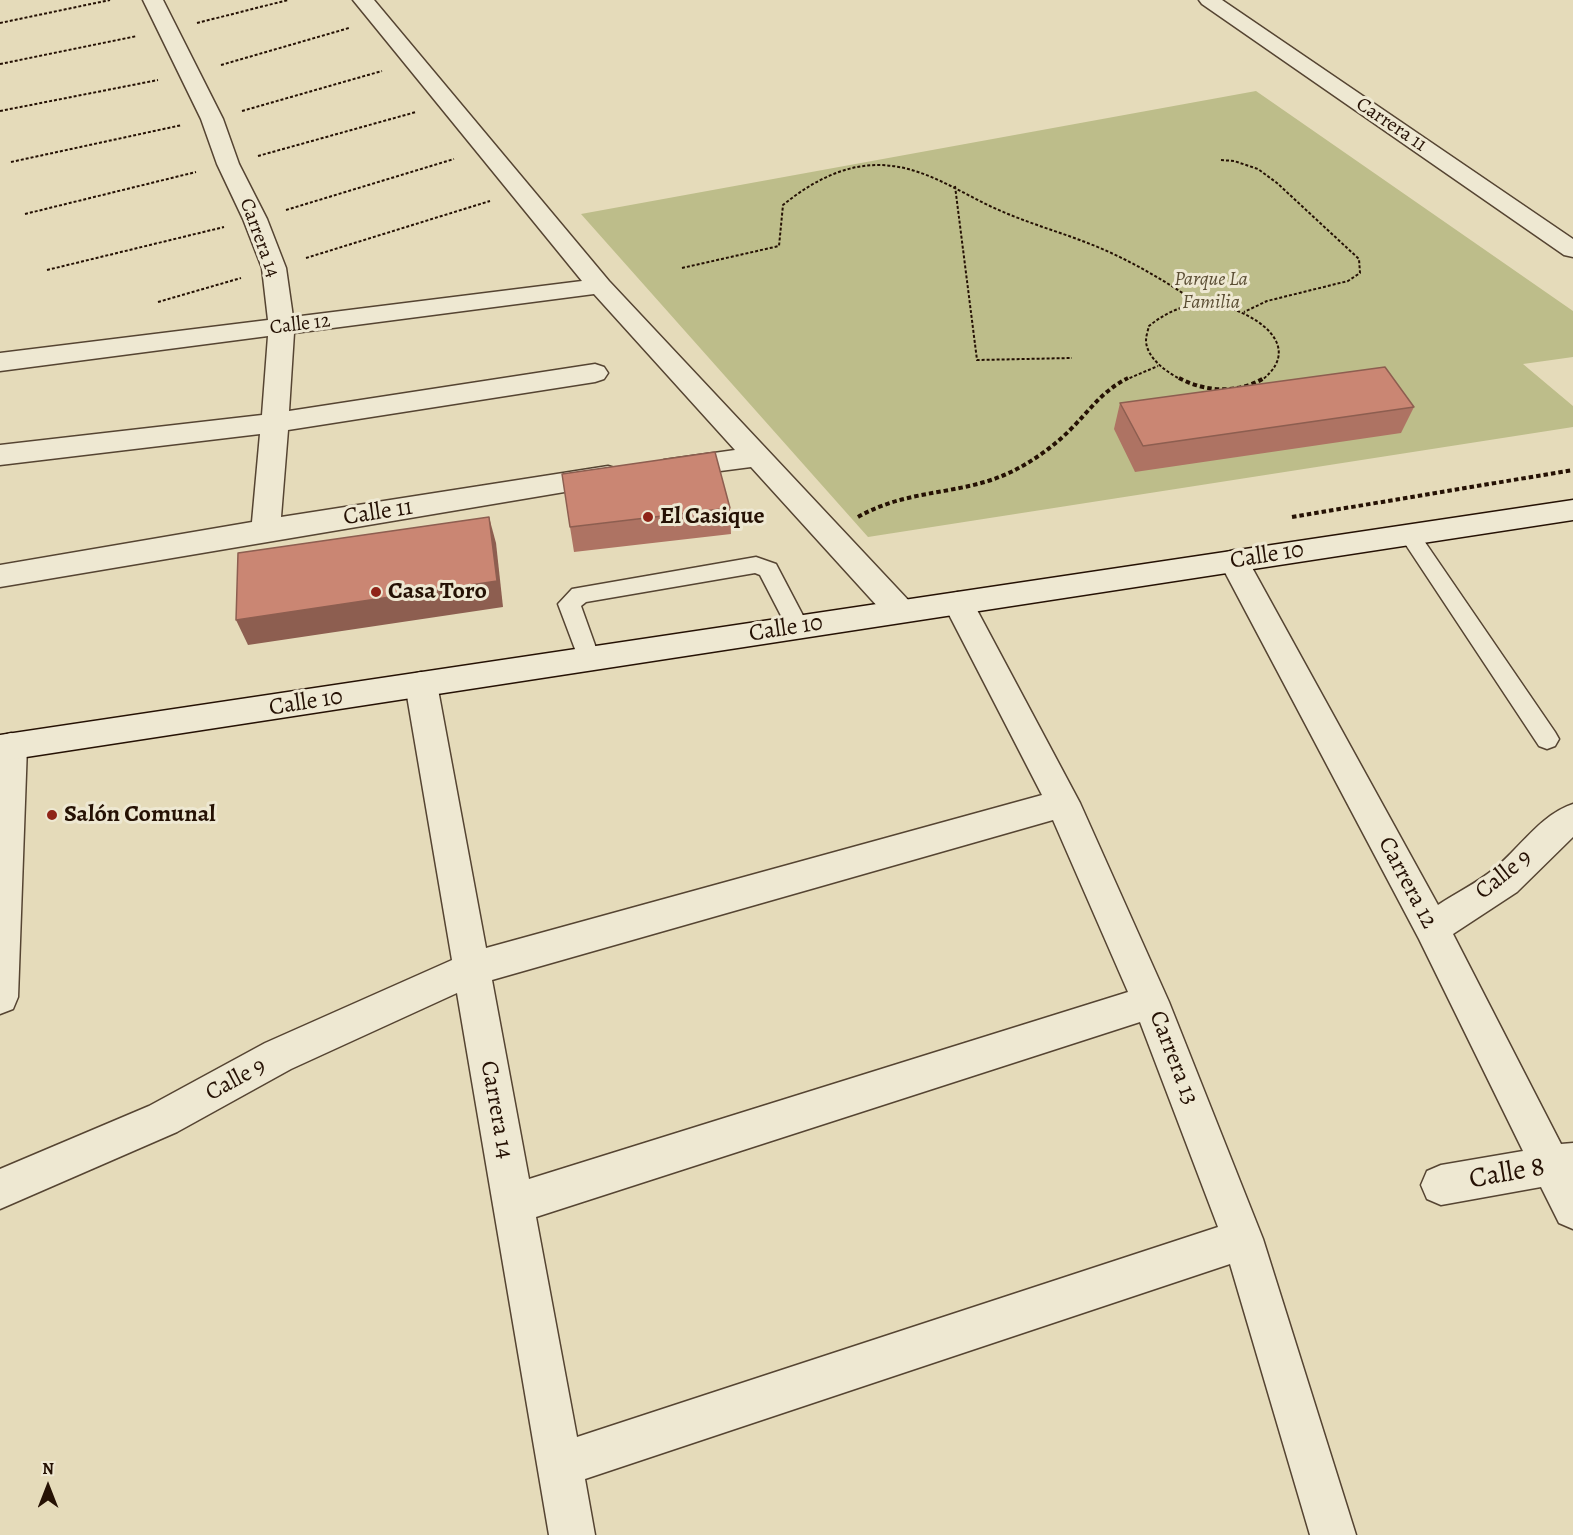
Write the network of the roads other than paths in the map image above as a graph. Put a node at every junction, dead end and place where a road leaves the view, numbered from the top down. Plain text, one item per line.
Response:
1 (153, 0) edge
2 (363, 0) edge
3 (1209, 0) edge
4 (1573, 250) edge
5 (600, 286) junction
6 (282, 328) junction
7 (0, 362) edge
8 (595, 373) dead end
9 (273, 423) junction
10 (0, 455) edge
11 (757, 456) junction
12 (1573, 510) edge
13 (266, 531) junction
14 (1410, 534) junction
15 (1234, 561) junction
16 (0, 576) edge
17 (958, 603) junction
18 (900, 611) junction
19 (798, 627) junction
20 (589, 659) junction
21 (421, 684) junction
22 (1546, 739) dead end
23 (6, 747) edge
24 (1063, 803) junction
25 (1573, 818) edge
26 (1432, 928) junction
27 (471, 969) junction
28 (0, 997) edge
29 (1151, 1002) junction
30 (1562, 1164) edge
31 (1441, 1185) dead end
32 (0, 1189) edge
33 (513, 1204) junction
34 (1573, 1209) edge
35 (1243, 1239) junction
36 (560, 1466) junction
37 (572, 1535) edge
38 (1333, 1535) edge

1 - 6 street, Carrera 14
2 - 5 street
3 - 4 street, Carrera 11
5 - 6 street, Calle 12
5 - 11 street
6 - 7 street, Calle 12
6 - 9 street, Carrera 14
8 - 9 street
9 - 10 street
9 - 13 street, Carrera 14
11 - 13 street, Calle 11
11 - 18 street
12 - 14 street, Calle 10
13 - 16 street, Calle 11
14 - 15 street, Calle 10
14 - 22 lane
15 - 17 street, Calle 10
15 - 26 street, Carrera 12
17 - 18 street, Calle 10
17 - 24 street, Carrera 13
18 - 19 street, Calle 10
19 - 20 street, Calle 10
19 - 20 lane
20 - 21 street, Calle 10
21 - 23 street, Calle 10
21 - 27 street, Carrera 14
23 - 28 street
24 - 27 street, Calle 9
24 - 29 street, Carrera 13
25 - 26 street, Calle 9
26 - 30 street, Carrera 12
27 - 32 street, Calle 9
27 - 33 street, Carrera 14
29 - 33 street
29 - 35 street, Carrera 13
30 - 31 street, Calle 8
30 - 34 street, Carrera 12
33 - 36 street, Carrera 14
35 - 36 street
35 - 38 street, Carrera 13
36 - 37 street, Carrera 14

